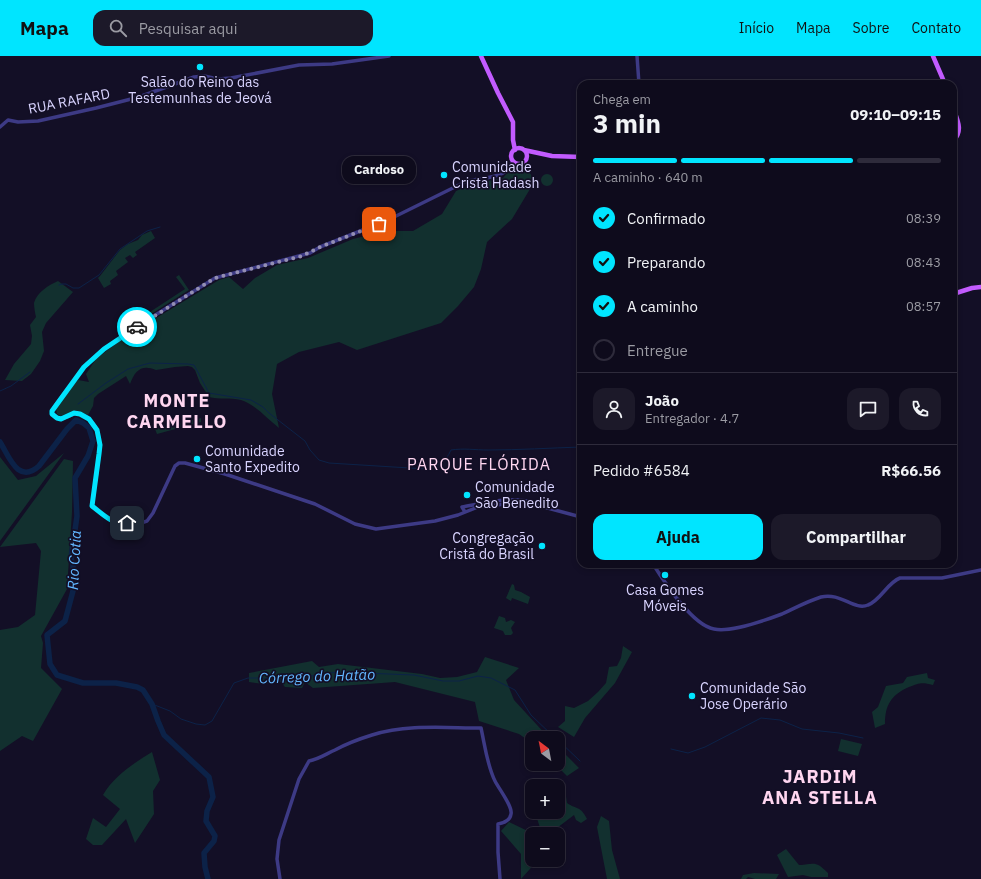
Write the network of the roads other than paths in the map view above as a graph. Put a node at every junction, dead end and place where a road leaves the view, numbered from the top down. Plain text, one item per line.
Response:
1 (389, 56) edge
2 (481, 56) edge
3 (637, 56) edge
4 (933, 56) edge
5 (639, 80) edge
6 (943, 80) edge
7 (957, 119) edge
8 (0, 127) edge
9 (957, 136) edge
10 (515, 150) junction
11 (524, 150) junction
12 (537, 153) junction
13 (577, 157) edge
14 (527, 159) junction
15 (513, 161) junction
16 (981, 287) edge
17 (957, 293) edge
18 (540, 506) junction
19 (465, 512) junction
20 (577, 516) edge
21 (656, 568) edge
22 (980, 571) edge
23 (280, 879) edge
24 (500, 879) edge

1 - 8 street, RUA RAFARD
2 - 10 main road
3 - 5 street
4 - 6 main road
7 - 9 main road
10 - 11 main road
10 - 15 main road
11 - 12 main road
11 - 14 main road
12 - 13 main road
12 - 14 main road
14 - 15 main road
15 - 19 street
16 - 17 main road
18 - 19 street
18 - 19 street
18 - 20 street
21 - 22 street
23 - 24 street

